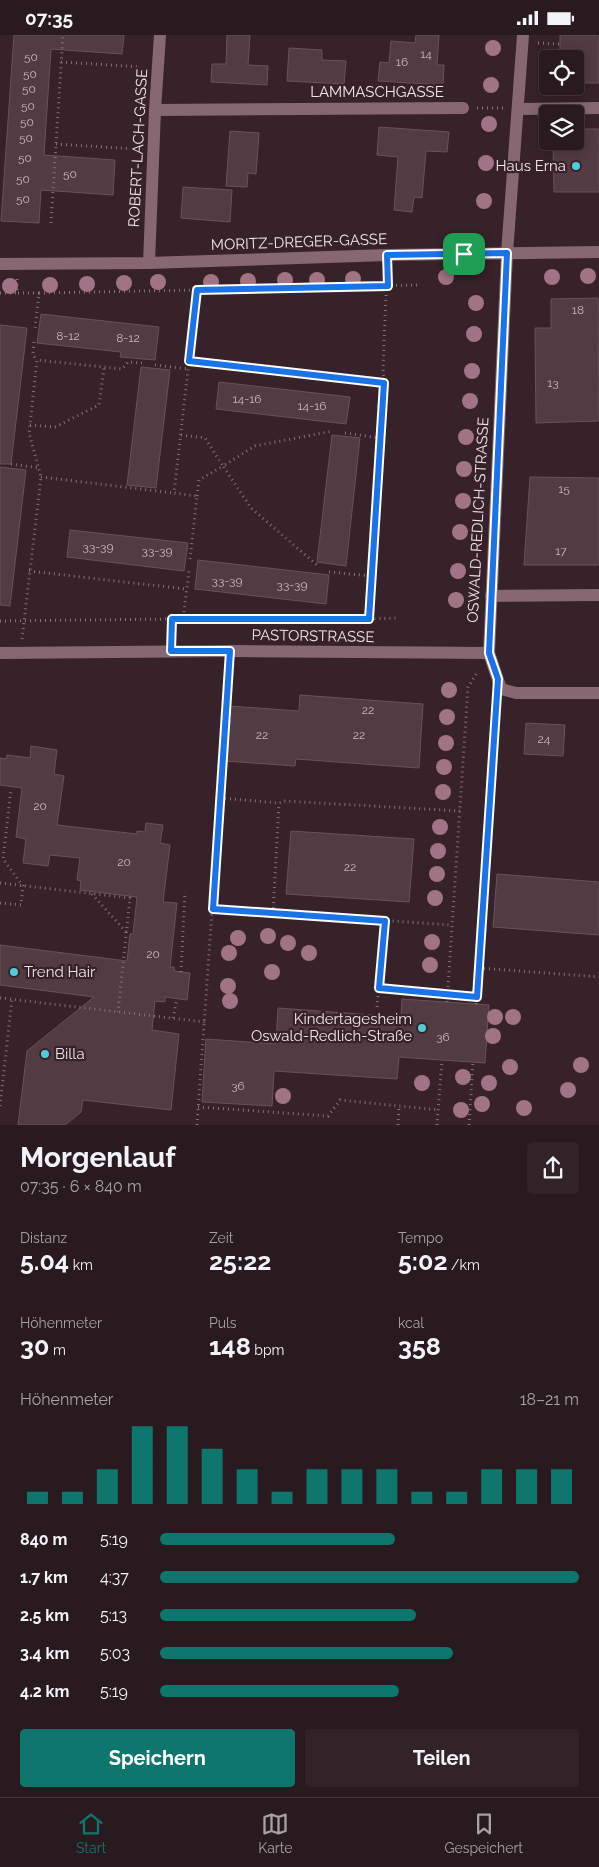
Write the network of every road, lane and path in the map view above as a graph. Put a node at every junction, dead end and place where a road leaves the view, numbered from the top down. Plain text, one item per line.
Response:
1 (63, 35) edge
2 (160, 35) edge
3 (523, 39) edge
4 (560, 44) dead end
5 (61, 62) junction
6 (141, 67) dead end
7 (463, 108) joint
8 (599, 108) edge
9 (519, 109) junction
10 (155, 110) junction
11 (56, 144) junction
12 (135, 149) dead end
13 (51, 223) dead end
14 (599, 252) edge
15 (507, 253) junction
16 (387, 255) junction
17 (16, 263) junction
18 (149, 263) junction
19 (0, 264) edge
20 (419, 285) dead end
21 (388, 286) junction
22 (197, 290) junction
23 (0, 293) edge
24 (17, 293) junction
25 (39, 293) junction
26 (36, 329) dead end
27 (34, 342) dead end
28 (38, 360) junction
29 (189, 361) junction
30 (142, 363) dead end
31 (155, 365) dead end
32 (104, 368) junction
33 (188, 369) junction
34 (384, 383) junction
35 (30, 425) junction
36 (332, 431) dead end
37 (345, 433) dead end
38 (180, 435) junction
39 (380, 438) junction
40 (11, 464) dead end
41 (223, 466) junction
42 (39, 467) junction
43 (40, 477) junction
44 (174, 493) junction
45 (197, 496) junction
46 (190, 559) dead end
47 (317, 565) dead end
48 (29, 571) junction
49 (188, 571) dead end
50 (330, 572) dead end
51 (371, 576) junction
52 (186, 589) junction
53 (599, 595) edge
54 (491, 596) junction
55 (397, 618) dead end
56 (172, 619) junction
57 (183, 619) junction
58 (369, 619) junction
59 (24, 620) junction
60 (0, 621) edge
61 (171, 651) junction
62 (230, 651) junction
63 (0, 653) edge
64 (21, 653) junction
65 (489, 653) junction
66 (498, 679) junction
67 (599, 693) edge
68 (11, 789) dead end
69 (220, 798) junction
70 (279, 803) junction
71 (460, 811) junction
72 (0, 862) edge
73 (6, 863) junction
74 (0, 883) edge
75 (23, 886) junction
76 (185, 891) dead end
77 (92, 894) junction
78 (0, 903) edge
79 (213, 909) junction
80 (273, 913) junction
81 (385, 921) junction
82 (452, 925) junction
83 (126, 932) junction
84 (479, 968) junction
85 (181, 972) dead end
86 (599, 977) edge
87 (379, 988) junction
88 (447, 995) junction
89 (477, 997) junction
90 (0, 998) edge
91 (12, 999) junction
92 (177, 999) dead end
93 (447, 1002) dead end
94 (476, 1004) dead end
95 (377, 1007) dead end
96 (118, 1012) junction
97 (173, 1018) junction
98 (205, 1022) junction
99 (442, 1060) dead end
100 (473, 1062) dead end
101 (0, 1106) edge
102 (399, 1106) junction
103 (198, 1107) junction
104 (438, 1110) junction
105 (197, 1125) edge
106 (398, 1125) edge
107 (437, 1125) edge
108 (469, 1125) edge

1 - 5 path
2 - 10 street, ROBERT-LACH-GASSE
3 - 4 path
3 - 9 street, OSWALD-REDLICH-STRASSE
5 - 6 path
5 - 11 path
7 - 9 path, LAMMASCHGASSE
7 - 10 street, LAMMASCHGASSE
8 - 9 street
9 - 15 street, OSWALD-REDLICH-STRASSE
10 - 18 street, ROBERT-LACH-GASSE
11 - 12 path
11 - 13 path
14 - 15 street, MORITZ-DREGER-GASSE
15 - 16 street, MORITZ-DREGER-GASSE
15 - 54 street, OSWALD-REDLICH-STRASSE
16 - 18 street, MORITZ-DREGER-GASSE
16 - 21 path
17 - 18 street, MORITZ-DREGER-GASSE
17 - 19 street, MORITZ-DREGER-GASSE
17 - 24 path
20 - 21 path
21 - 22 path
21 - 34 path
22 - 25 path
22 - 29 path
23 - 24 path
24 - 25 path
25 - 26 path
27 - 28 path
28 - 32 path
28 - 35 path
29 - 33 path
29 - 34 path
30 - 32 path
31 - 33 path
32 - 35 path
33 - 38 path
34 - 39 path
35 - 42 path
36 - 41 path
37 - 39 path
38 - 41 path
38 - 44 path
39 - 51 path
40 - 42 path
41 - 45 path
41 - 47 path
42 - 43 path
43 - 44 path
43 - 48 path
44 - 45 path
45 - 46 path
48 - 52 path
48 - 59 path
49 - 52 path
50 - 51 path
51 - 58 path
52 - 57 path
53 - 54 street
54 - 65 street, OSWALD-REDLICH-STRASSE
55 - 58 path
56 - 57 path
56 - 59 path
56 - 61 path
57 - 58 path
59 - 60 path
59 - 64 path
61 - 62 street, PASTORSTRASSE
61 - 64 street, PASTORSTRASSE
62 - 65 street, PASTORSTRASSE
62 - 69 path
63 - 64 street, PASTORSTRASSE
65 - 66 street
65 - 71 path
66 - 67 street
66 - 84 path
68 - 73 path
69 - 70 path
69 - 79 path
70 - 71 path
70 - 80 path
71 - 82 path
72 - 73 path
73 - 75 path
74 - 75 path
75 - 77 path
75 - 78 path
76 - 85 path
77 - 83 path
77 - 83 path
79 - 80 path
79 - 98 path
80 - 81 path
81 - 82 path
81 - 87 path
82 - 88 path
83 - 96 path
84 - 86 path
84 - 89 path
87 - 88 path
87 - 95 path
88 - 89 path
88 - 93 path
89 - 94 path
90 - 91 path
91 - 96 path
91 - 101 path
92 - 97 path
96 - 97 path
97 - 98 path
98 - 103 path
99 - 104 path
100 - 108 path
102 - 103 path
102 - 104 path
102 - 106 path
103 - 105 path
104 - 107 path

